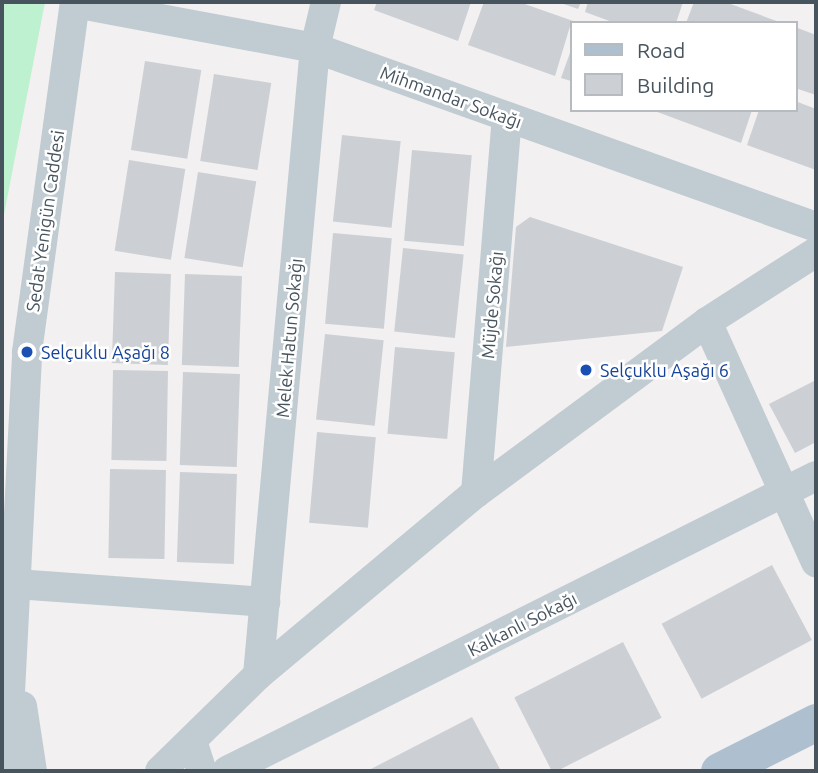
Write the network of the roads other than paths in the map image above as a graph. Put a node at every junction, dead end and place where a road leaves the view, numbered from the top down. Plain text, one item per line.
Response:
1 (75, 2) edge
2 (326, 2) edge
3 (315, 48) junction
4 (507, 117) junction
5 (816, 227) edge
6 (816, 252) edge
7 (707, 322) junction
8 (816, 476) edge
9 (784, 492) junction
10 (476, 493) junction
11 (816, 562) edge
12 (16, 584) junction
13 (265, 602) junction
14 (13, 650) junction
15 (258, 675) junction
16 (816, 722) edge
17 (192, 741) junction
18 (6, 771) edge
19 (32, 771) edge
20 (160, 771) edge
21 (202, 771) edge
22 (227, 771) edge
23 (719, 771) edge

1 - 3 street, Mihmandar Sokağı
1 - 12 street, Sedat Yenigün Caddesi
2 - 3 street, Melek Hatun Sokağı
3 - 4 street, Mihmandar Sokağı
3 - 13 street, Melek Hatun Sokağı
4 - 5 street, Mihmandar Sokağı
4 - 10 street, Müjde Sokağı
6 - 7 street
7 - 9 street
7 - 10 street
8 - 9 street, Kalkanlı Sokağı
9 - 11 street
9 - 22 street, Kalkanlı Sokağı
10 - 15 street
12 - 13 street
12 - 14 street, Sedat Yenigün Caddesi
13 - 15 street, Melek Hatun Sokağı
14 - 18 street
14 - 19 street
15 - 17 street
16 - 23 main road
17 - 20 street
17 - 21 street

